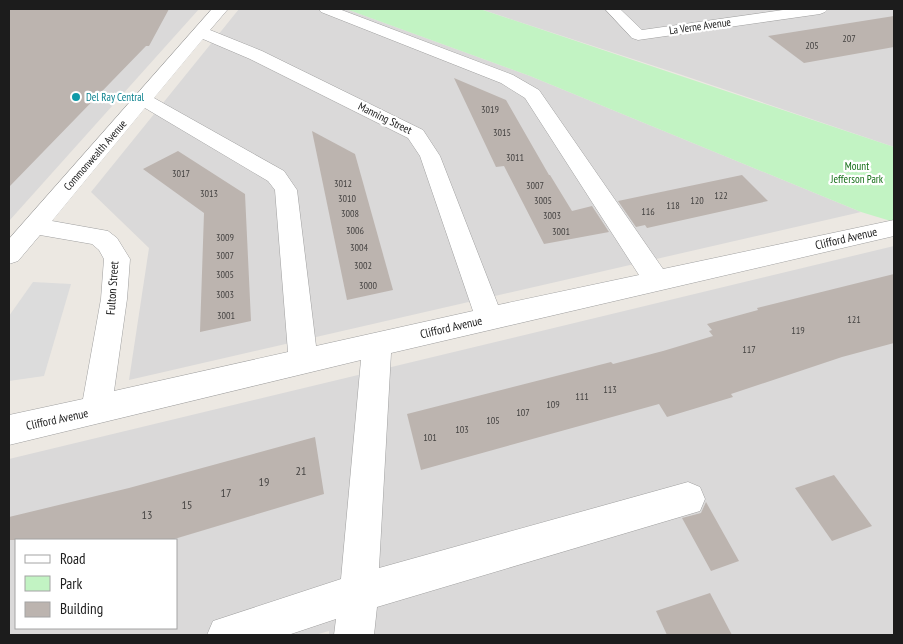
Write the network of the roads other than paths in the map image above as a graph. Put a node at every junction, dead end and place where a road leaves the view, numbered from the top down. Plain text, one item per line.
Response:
1 (220, 9) edge
2 (326, 9) edge
3 (612, 9) edge
4 (820, 9) edge
5 (201, 32) junction
6 (142, 99) junction
7 (34, 226) junction
8 (894, 228) edge
9 (9, 255) edge
10 (657, 281) junction
11 (490, 318) junction
12 (376, 345) junction
13 (303, 362) junction
14 (96, 410) junction
15 (9, 430) edge
16 (688, 499) dead end
17 (359, 593) junction
18 (227, 635) edge
19 (354, 635) edge

1 - 5 street, Commonwealth Avenue
2 - 10 street
3 - 4 street, La Verne Avenue
5 - 6 street, Commonwealth Avenue
5 - 11 street, Manning Street
6 - 7 street, Commonwealth Avenue
6 - 13 street
7 - 9 street, Commonwealth Avenue
7 - 14 street, Fulton Street
8 - 10 street, Clifford Avenue
10 - 11 street, Clifford Avenue
11 - 12 street, Clifford Avenue
12 - 13 street, Clifford Avenue
12 - 17 street
13 - 14 street, Clifford Avenue
14 - 15 street, Clifford Avenue
16 - 17 street
17 - 18 street
17 - 19 street

